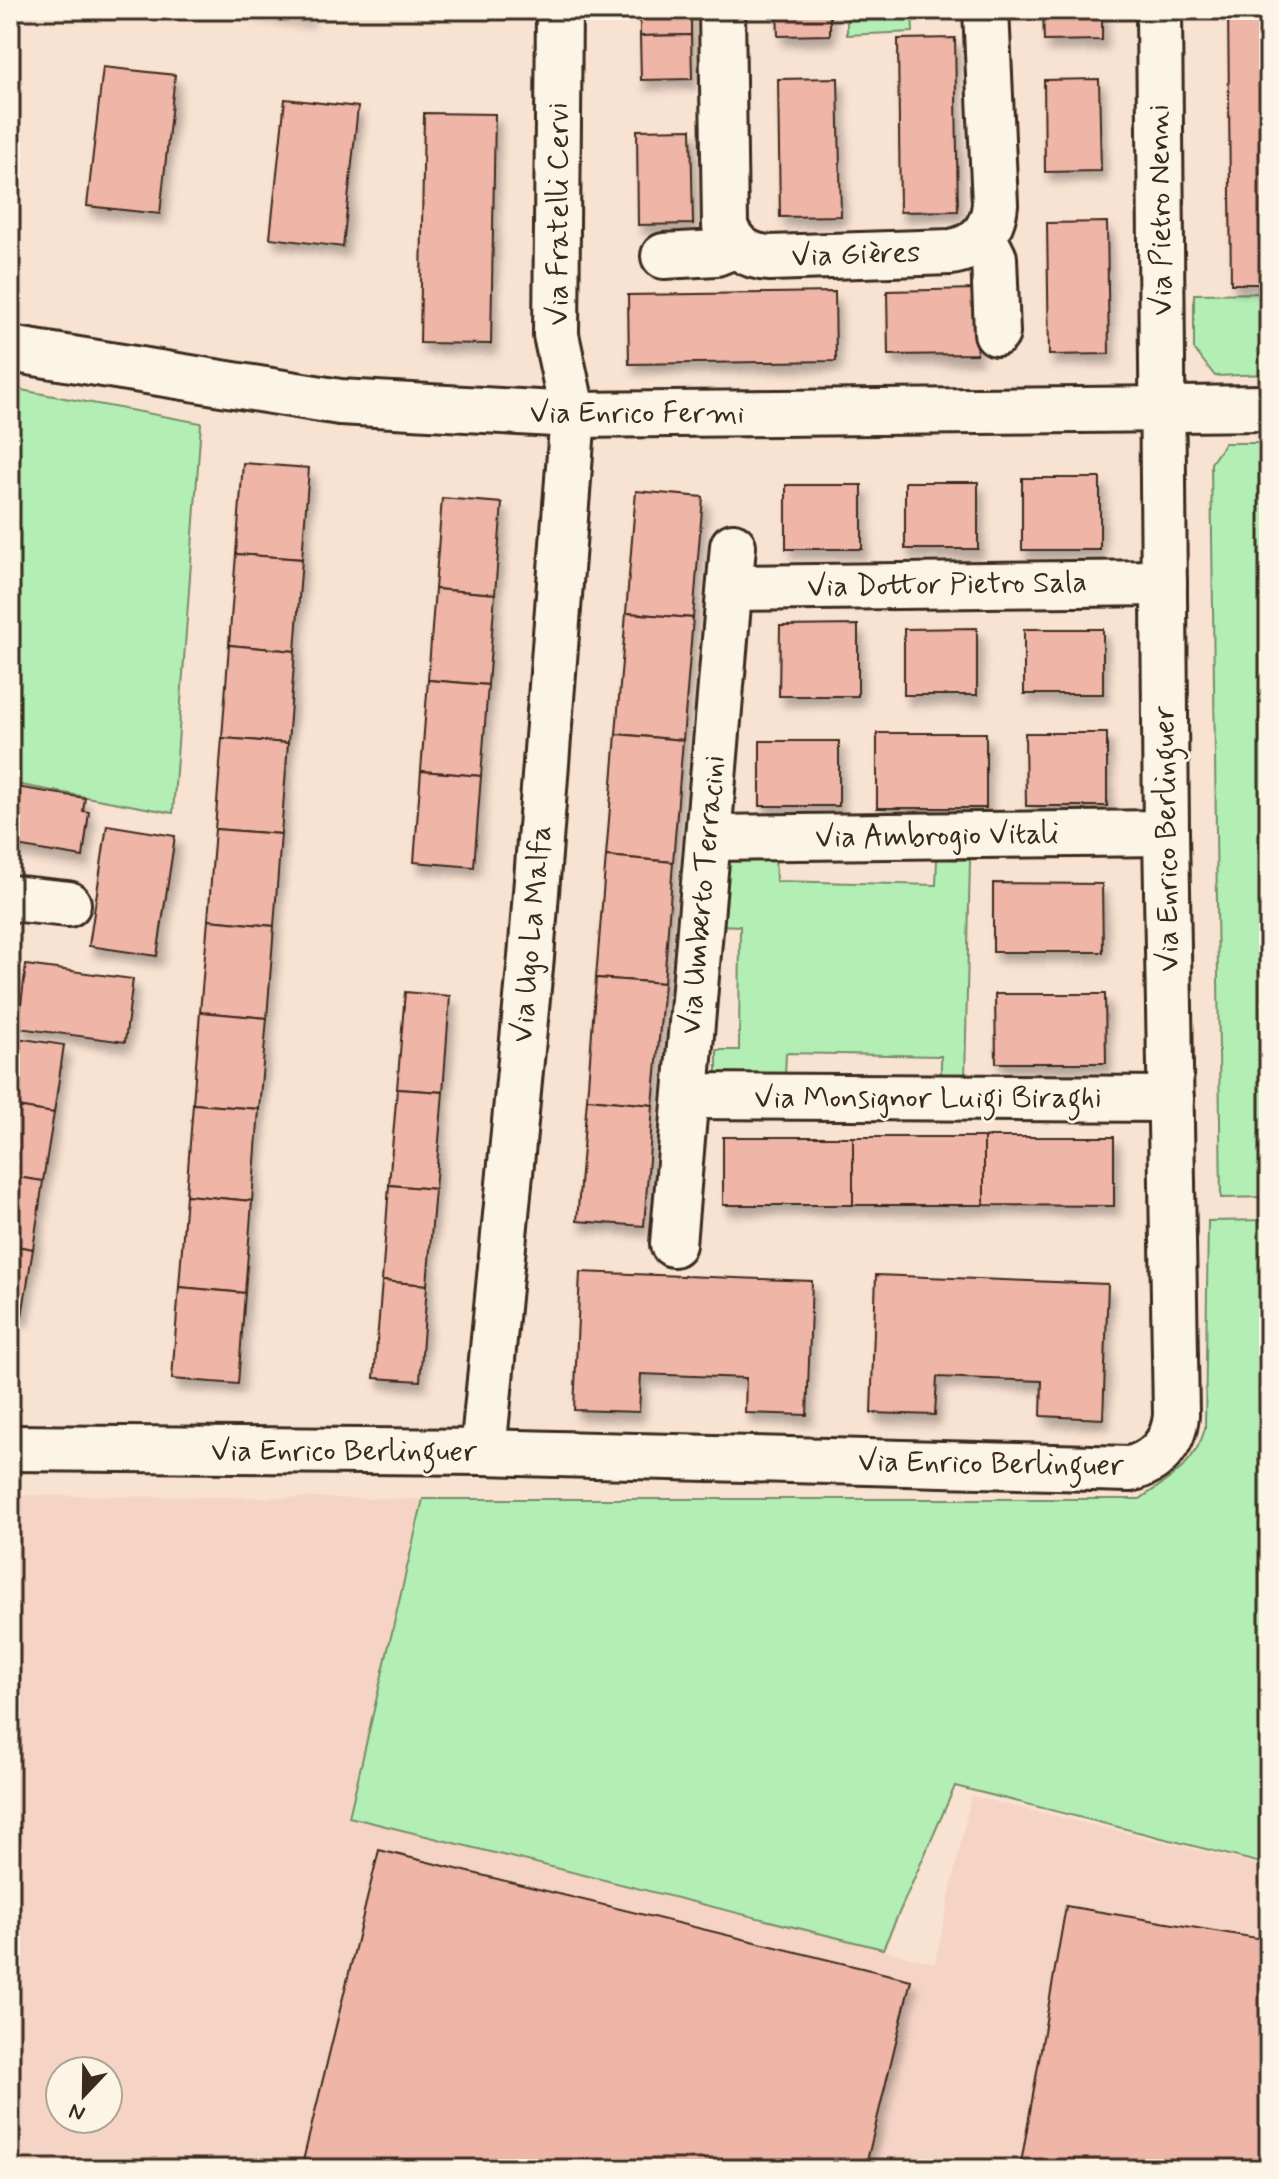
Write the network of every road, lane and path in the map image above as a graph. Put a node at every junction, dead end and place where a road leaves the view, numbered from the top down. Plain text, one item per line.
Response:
1 (559, 10) edge
2 (722, 10) edge
3 (986, 10) edge
4 (1159, 10) edge
5 (983, 236) junction
6 (736, 245) junction
7 (664, 256) dead end
8 (997, 333) dead end
9 (10, 349) edge
10 (1269, 408) edge
11 (1164, 409) junction
12 (573, 415) junction
13 (732, 567) joint
14 (1164, 583) junction
15 (1166, 833) junction
16 (708, 838) junction
17 (10, 898) edge
18 (68, 904) dead end
19 (686, 1096) junction
20 (1171, 1099) junction
21 (673, 1244) dead end
22 (10, 1448) edge
23 (483, 1452) junction

1 - 12 street, Via Fratelli Cervi
2 - 6 street
3 - 5 street
4 - 11 street, Via Pietro Nenni
5 - 6 street, Via Gières
5 - 8 street
6 - 7 street
9 - 12 street, Via Enrico Fermi
10 - 11 street, Via Enrico Fermi
11 - 12 street, Via Enrico Fermi
11 - 14 street, Via Enrico Berlinguer
12 - 23 street, Via Ugo La Malfa
13 - 14 street, Via Dottor Pietro Sala
13 - 16 street, Via Umberto Terracini
14 - 15 street, Via Enrico Berlinguer
15 - 16 street, Via Ambrogio Vitali
15 - 20 street, Via Enrico Berlinguer
16 - 19 street, Via Umberto Terracini
17 - 18 street
19 - 20 street, Via Monsignor Luigi Biraghi
19 - 21 street, Via Umberto Terracini
20 - 23 street, Via Enrico Berlinguer
22 - 23 street, Via Enrico Berlinguer

